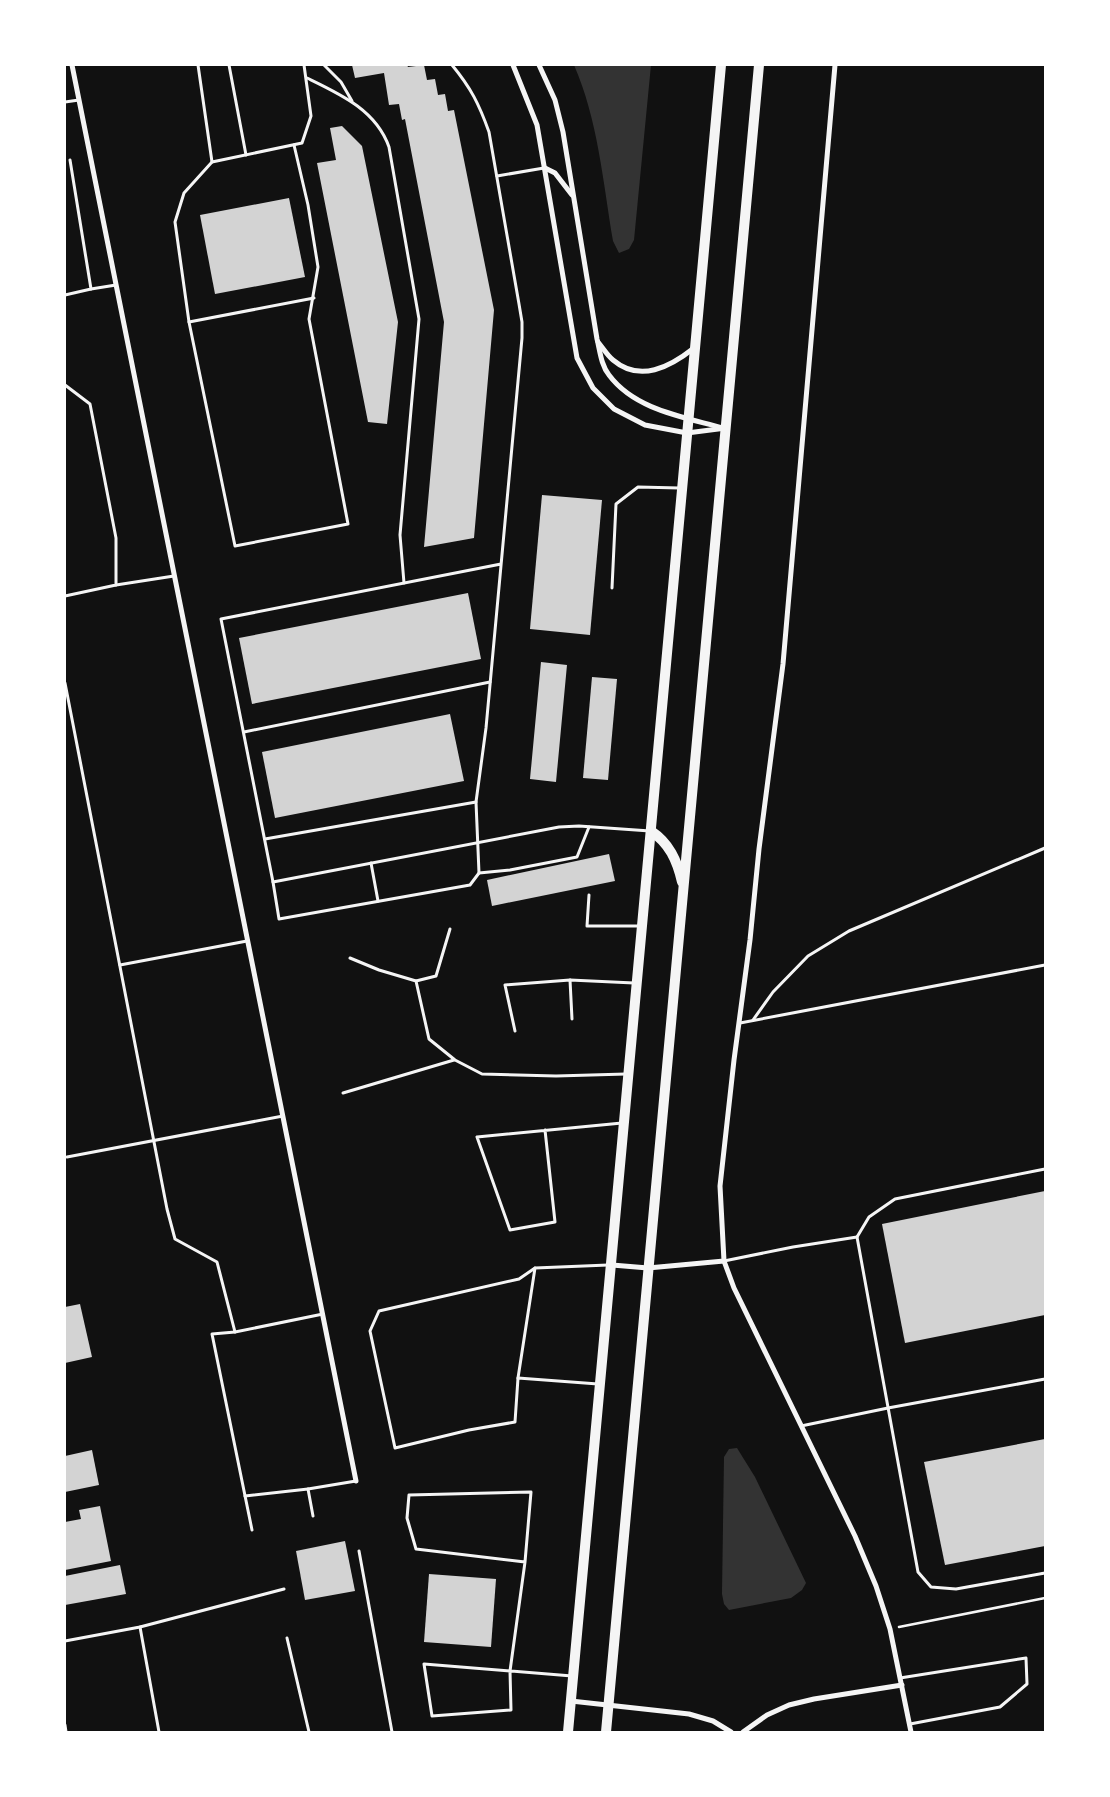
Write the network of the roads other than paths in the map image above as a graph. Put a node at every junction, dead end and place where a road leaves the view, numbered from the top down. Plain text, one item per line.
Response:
1 (72, 65) edge
2 (198, 65) edge
3 (229, 65) edge
4 (304, 65) edge
5 (452, 65) edge
6 (513, 65) edge
7 (540, 65) edge
8 (721, 65) edge
9 (759, 65) edge
10 (835, 65) edge
11 (326, 66) edge
12 (307, 78) junction
13 (79, 100) junction
14 (352, 101) junction
15 (65, 102) edge
16 (294, 145) junction
17 (246, 156) junction
18 (70, 160) dead end
19 (212, 162) junction
20 (544, 168) junction
21 (497, 176) junction
22 (574, 197) junction
23 (116, 285) junction
24 (91, 289) junction
25 (65, 295) edge
26 (314, 298) junction
27 (189, 322) junction
28 (597, 339) junction
29 (695, 348) junction
30 (65, 385) edge
31 (689, 418) junction
32 (726, 428) junction
33 (687, 433) junction
34 (682, 488) junction
35 (501, 564) junction
36 (174, 576) junction
37 (404, 583) junction
38 (116, 585) junction
39 (612, 588) dead end
40 (65, 596) edge
41 (490, 682) junction
42 (65, 684) edge
43 (244, 732) junction
44 (476, 802) junction
45 (589, 827) junction
46 (651, 831) junction
47 (265, 839) junction
48 (478, 842) junction
49 (1045, 848) edge
50 (371, 863) junction
51 (479, 873) junction
52 (273, 882) junction
53 (684, 890) junction
54 (588, 895) dead end
55 (378, 901) junction
56 (642, 926) junction
57 (450, 929) dead end
58 (248, 941) junction
59 (350, 958) dead end
60 (120, 965) junction
61 (1045, 965) edge
62 (570, 980) junction
63 (416, 981) junction
64 (637, 983) junction
65 (572, 1020) dead end
66 (753, 1020) junction
67 (739, 1023) junction
68 (515, 1031) dead end
69 (455, 1060) junction
70 (629, 1074) junction
71 (343, 1092) dead end
72 (283, 1116) junction
73 (625, 1122) junction
74 (545, 1130) junction
75 (154, 1141) junction
76 (68, 1157) dead end
77 (1045, 1169) edge
78 (857, 1237) junction
79 (724, 1261) junction
80 (612, 1265) junction
81 (535, 1268) junction
82 (648, 1268) junction
83 (323, 1314) junction
84 (235, 1332) junction
85 (518, 1378) junction
86 (1045, 1379) edge
87 (600, 1384) junction
88 (888, 1408) junction
89 (802, 1426) junction
90 (356, 1480) joint
91 (308, 1489) junction
92 (245, 1496) junction
93 (313, 1516) dead end
94 (252, 1530) dead end
95 (358, 1551) dead end
96 (524, 1562) junction
97 (1045, 1573) edge
98 (284, 1589) dead end
99 (140, 1627) junction
100 (288, 1638) dead end
101 (65, 1641) edge
102 (510, 1671) junction
103 (574, 1676) junction
104 (900, 1678) junction
105 (902, 1685) junction
106 (571, 1701) junction
107 (608, 1706) junction
108 (910, 1724) junction
109 (65, 1725) edge
110 (66, 1732) edge
111 (159, 1732) edge
112 (309, 1732) edge
113 (392, 1732) edge
114 (568, 1732) edge
115 (606, 1732) edge
116 (731, 1732) edge
117 (743, 1732) edge
118 (911, 1732) edge

1 - 13 street
2 - 19 lane
3 - 17 lane
4 - 12 lane
5 - 21 lane
6 - 20 street
7 - 22 street
8 - 29 main road
9 - 32 main road
10 - 67 street
11 - 14 lane
12 - 14 lane
12 - 16 lane
13 - 15 lane
13 - 23 street
14 - 37 lane
16 - 17 lane
16 - 26 lane
17 - 19 lane
18 - 24 lane
19 - 27 lane
20 - 21 lane
20 - 22 street
20 - 33 street
21 - 35 lane
22 - 28 street
23 - 24 lane
23 - 36 street
24 - 25 lane
26 - 27 lane
26 - 27 lane
28 - 29 street
28 - 31 street
29 - 31 main road
30 - 38 lane
31 - 32 street
31 - 33 main road
32 - 33 street
32 - 53 main road
33 - 34 main road
34 - 39 lane
34 - 46 main road
35 - 37 lane
35 - 41 lane
36 - 38 lane
36 - 58 street
37 - 43 lane
38 - 40 lane
41 - 43 lane
41 - 44 lane
42 - 60 lane
43 - 47 lane
44 - 47 lane
44 - 48 lane
45 - 46 lane
45 - 48 lane
45 - 51 lane
46 - 53 main road
46 - 56 main road
47 - 52 lane
48 - 50 lane
48 - 51 lane
49 - 66 lane
50 - 52 lane
50 - 55 lane
51 - 55 lane
52 - 55 lane
53 - 82 main road
54 - 56 lane
56 - 64 main road
57 - 63 lane
58 - 60 lane
58 - 72 street
59 - 63 lane
60 - 75 lane
61 - 66 lane
62 - 64 lane
62 - 65 lane
62 - 68 lane
63 - 69 lane
64 - 70 main road
66 - 67 lane
67 - 79 street
69 - 70 lane
69 - 71 lane
70 - 73 main road
72 - 75 lane
72 - 83 street
73 - 74 lane
73 - 80 main road
74 - 74 lane
75 - 76 lane
75 - 84 lane
77 - 78 lane
78 - 79 lane
78 - 88 lane
79 - 82 street
79 - 89 street
80 - 81 lane
80 - 82 street
80 - 87 main road
81 - 85 lane
81 - 85 lane
82 - 107 main road
83 - 84 lane
83 - 90 street
84 - 92 lane
85 - 87 lane
86 - 88 lane
87 - 103 main road
88 - 89 lane
88 - 97 lane
89 - 104 street
90 - 91 lane
91 - 92 lane
91 - 93 lane
92 - 94 lane
95 - 113 lane
96 - 96 lane
96 - 102 lane
98 - 99 lane
99 - 101 lane
99 - 111 lane
100 - 112 lane
102 - 102 lane
102 - 103 lane
103 - 106 main road
104 - 105 street
104 - 108 lane
105 - 108 street
105 - 117 street
106 - 107 street
106 - 114 main road
107 - 115 main road
107 - 116 street
108 - 118 street
109 - 110 lane

